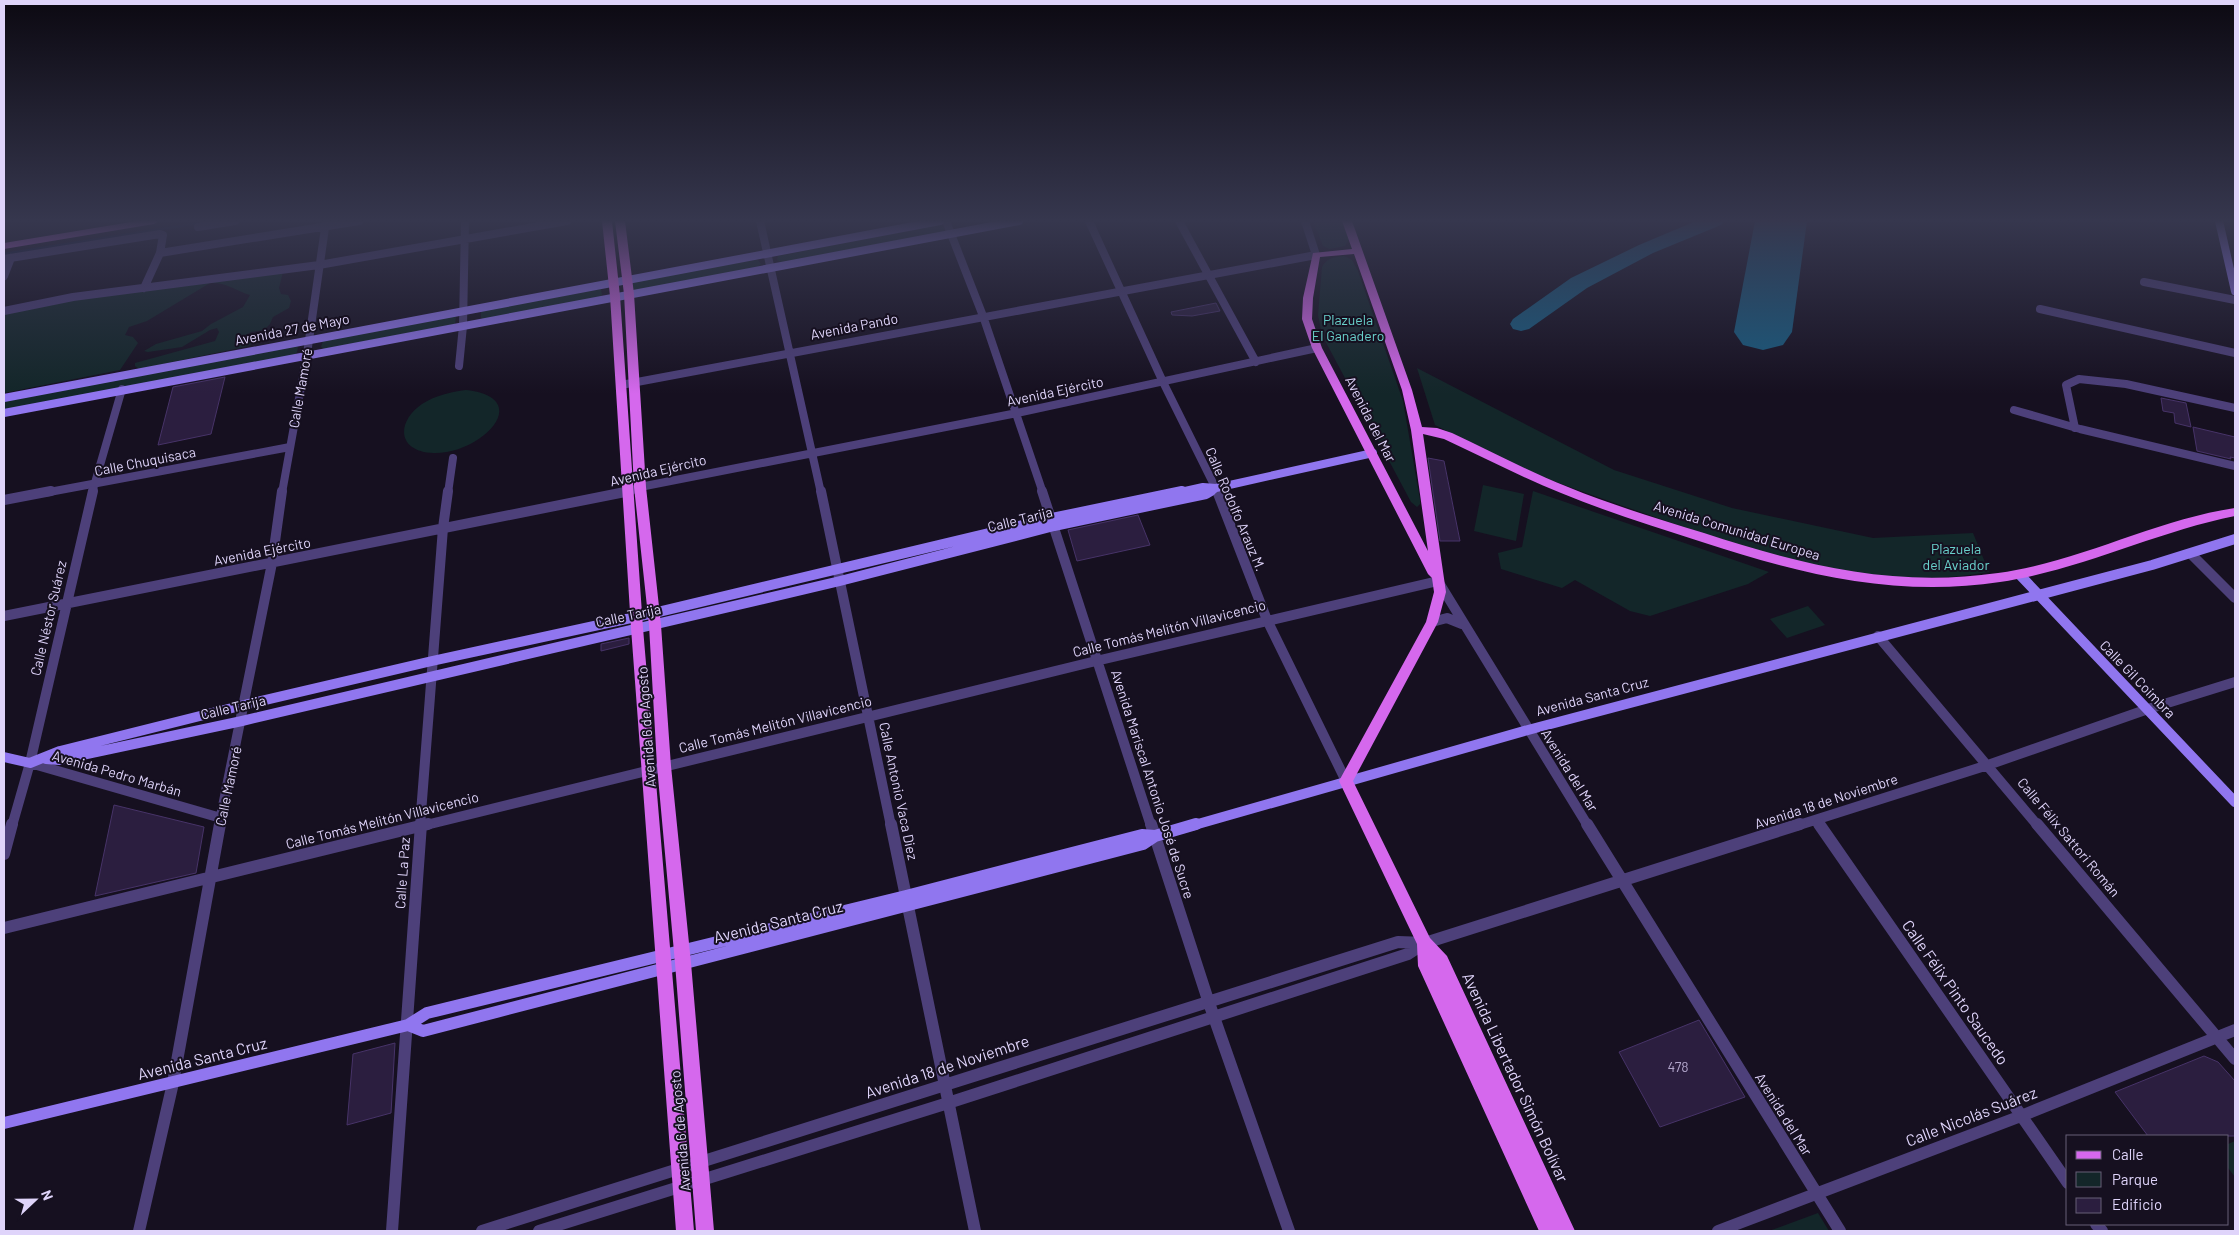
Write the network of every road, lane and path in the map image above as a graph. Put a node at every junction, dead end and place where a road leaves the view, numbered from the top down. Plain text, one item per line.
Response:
1 (148, 279) edge
2 (215, 279) edge
3 (317, 279) edge
4 (463, 279) edge
5 (617, 279) edge
6 (634, 279) edge
7 (704, 279) edge
8 (773, 279) edge
9 (968, 279) edge
10 (1115, 279) edge
11 (1185, 279) edge
12 (1211, 279) edge
13 (1312, 279) edge
14 (1368, 279) edge
15 (2232, 279) edge
16 (627, 280) junction
17 (2144, 282) dead end
18 (144, 288) junction
19 (619, 291) junction
20 (1121, 291) junction
21 (2235, 292) edge
22 (2235, 300) edge
23 (2040, 309) dead end
24 (463, 310) junction
25 (4, 311) edge
26 (983, 316) junction
27 (463, 326) junction
28 (309, 340) junction
29 (1318, 348) junction
30 (791, 352) junction
31 (2235, 353) edge
32 (307, 354) junction
33 (1256, 362) junction
34 (459, 366) dead end
35 (1163, 382) junction
36 (628, 384) junction
37 (119, 390) junction
38 (4, 398) edge
39 (2235, 408) edge
40 (2014, 410) dead end
41 (4, 412) edge
42 (1017, 413) junction
43 (2075, 428) junction
44 (1417, 430) junction
45 (290, 447) junction
46 (812, 452) junction
47 (1373, 453) junction
48 (452, 458) dead end
49 (2235, 466) edge
50 (94, 485) junction
51 (1216, 488) junction
52 (634, 489) junction
53 (4, 500) edge
54 (2235, 512) edge
55 (1403, 516) junction
56 (1430, 517) junction
57 (1053, 522) junction
58 (444, 528) junction
59 (2235, 539) edge
60 (2191, 554) junction
61 (272, 563) junction
62 (836, 568) junction
63 (2020, 575) junction
64 (840, 581) junction
65 (1438, 581) junction
66 (2039, 595) junction
67 (2235, 598) edge
68 (68, 604) junction
69 (4, 616) edge
70 (655, 619) junction
71 (1267, 620) junction
72 (638, 622) junction
73 (1432, 622) junction
74 (1466, 628) junction
75 (1878, 636) junction
76 (432, 661) junction
77 (1096, 661) junction
78 (432, 675) junction
79 (2235, 682) edge
80 (244, 705) junction
81 (2148, 709) junction
82 (868, 716) junction
83 (242, 721) junction
84 (1528, 730) junction
85 (4, 757) edge
86 (43, 759) junction
87 (30, 763) junction
88 (1988, 765) junction
89 (664, 766) junction
90 (649, 770) junction
91 (1346, 781) junction
92 (2235, 802) edge
93 (221, 818) junction
94 (1816, 820) junction
95 (420, 827) junction
96 (1155, 836) junction
97 (4, 854) edge
98 (209, 877) junction
99 (1621, 880) junction
100 (907, 901) junction
101 (4, 928) edge
102 (1425, 944) junction
103 (664, 954) junction
104 (683, 956) junction
105 (666, 968) junction
106 (1208, 1000) junction
107 (1214, 1016) junction
108 (408, 1025) junction
109 (2235, 1030) edge
110 (2217, 1037) junction
111 (2235, 1059) edge
112 (173, 1083) junction
113 (945, 1086) junction
114 (948, 1103) junction
115 (2021, 1116) junction
116 (4, 1123) edge
117 (699, 1164) junction
118 (680, 1171) junction
119 (700, 1180) junction
120 (2066, 1180) edge
121 (682, 1185) junction
122 (1816, 1193) junction
123 (139, 1231) edge
124 (392, 1231) edge
125 (482, 1231) edge
126 (539, 1231) edge
127 (685, 1231) edge
128 (705, 1231) edge
129 (975, 1231) edge
130 (1289, 1231) edge
131 (1548, 1231) edge
132 (1566, 1231) edge
133 (1718, 1231) edge
134 (1840, 1231) edge

1 - 18 street
2 - 18 street
3 - 28 street, Calle Mamoré
4 - 24 street
5 - 19 main road, Avenida 6 de Agosto
6 - 16 main road, Avenida 27 de Mayo
7 - 19 main road, Avenida 27 de Mayo
8 - 30 street, Calle Antonio Vaca Diez
9 - 26 street, Avenida Mariscal Antonio José de Sucre
10 - 20 street, Calle Rodolfo Arauz M.
11 - 20 street, Avenida Pando
12 - 33 street
13 - 29 main road, Avenida del Mar
14 - 44 main road
15 - 21 main road
16 - 19 main road, Avenida 6 de Agosto
16 - 19 main road, Avenida 27 de Mayo
17 - 22 street
18 - 25 street
19 - 24 main road, Avenida 27 de Mayo
19 - 27 main road, Avenida 27 de Mayo
19 - 36 main road, Avenida 6 de Agosto
20 - 26 street, Avenida Pando
20 - 35 street, Calle Rodolfo Arauz M.
23 - 31 street
24 - 27 street
24 - 28 main road, Avenida 27 de Mayo
26 - 30 street, Avenida Pando
26 - 42 street, Avenida Mariscal Antonio José de Sucre
27 - 32 main road, Avenida 27 de Mayo
27 - 34 street
28 - 32 street, Calle Mamoré
28 - 38 main road, Avenida 27 de Mayo
29 - 33 street, Avenida Ejército
29 - 47 main road, Avenida del Mar
30 - 36 street, Avenida Pando
30 - 46 street, Calle Antonio Vaca Diez
32 - 37 main road, Avenida 27 de Mayo
32 - 45 street, Calle Mamoré
33 - 35 street, Avenida Ejército
35 - 42 street, Avenida Ejército
35 - 51 street, Calle Rodolfo Arauz M.
36 - 52 main road, Avenida 6 de Agosto
37 - 41 main road, Avenida 27 de Mayo
37 - 50 street, Calle Néstor Suárez
39 - 43 street
40 - 43 street
42 - 46 street, Avenida Ejército
42 - 57 street, Avenida Mariscal Antonio José de Sucre
43 - 49 street
44 - 56 main road
44 - 63 main road, Avenida Comunidad Europea
45 - 50 street, Calle Chuquisaca
45 - 61 street, Calle Mamoré
46 - 52 street, Avenida Ejército
46 - 62 street, Calle Antonio Vaca Diez
47 - 51 main road, Calle Tarija
47 - 55 main road, Avenida del Mar
48 - 58 street, Calle La Paz
50 - 53 street, Calle Chuquisaca
50 - 68 street, Calle Néstor Suárez
51 - 57 main road, Calle Tarija
51 - 71 street, Calle Rodolfo Arauz M.
52 - 58 street, Avenida Ejército
52 - 70 main road, Avenida 6 de Agosto
52 - 72 main road, Avenida 6 de Agosto
54 - 63 main road, Avenida Comunidad Europea
55 - 56 main road
55 - 65 main road, Avenida del Mar
56 - 65 main road
57 - 62 main road, Calle Tarija
57 - 64 main road, Calle Tarija
57 - 77 street, Avenida Mariscal Antonio José de Sucre
58 - 61 street, Avenida Ejército
58 - 76 street, Calle La Paz
59 - 60 main road, Avenida Santa Cruz
60 - 66 main road, Avenida Santa Cruz
60 - 67 street
61 - 68 street, Avenida Ejército
61 - 80 street, Calle Mamoré
62 - 64 street, Calle Antonio Vaca Diez
62 - 70 main road, Calle Tarija
63 - 66 main road, Calle Gil Coimbra
64 - 70 main road, Calle Tarija
64 - 82 street, Calle Antonio Vaca Diez
65 - 71 street, Calle Tomás Melitón Villavicencio
65 - 73 main road
65 - 74 street, Avenida del Mar
66 - 75 main road, Avenida Santa Cruz
66 - 81 main road, Calle Gil Coimbra
68 - 69 street, Avenida Ejército
68 - 87 street, Calle Néstor Suárez
70 - 72 main road, Calle Tarija
70 - 89 main road, Avenida 6 de Agosto
71 - 77 street, Calle Tomás Melitón Villavicencio
71 - 91 street, Calle Rodolfo Arauz M.
72 - 76 main road, Calle Tarija
72 - 78 main road, Calle Tarija
72 - 90 main road, Avenida 6 de Agosto
73 - 74 street
73 - 91 main road
74 - 84 street, Avenida del Mar
75 - 84 main road, Avenida Santa Cruz
75 - 88 street, Calle Félix Sattori Román
76 - 78 street, Calle La Paz
76 - 80 main road, Calle Tarija
77 - 82 street, Calle Tomás Melitón Villavicencio
77 - 96 street, Avenida Mariscal Antonio José de Sucre
78 - 83 main road, Calle Tarija
78 - 95 street, Calle La Paz
79 - 81 street, Avenida 18 de Noviembre
80 - 83 street, Calle Mamoré
80 - 86 main road, Calle Tarija
81 - 88 street, Avenida 18 de Noviembre
81 - 92 main road, Calle Gil Coimbra
82 - 89 street, Calle Tomás Melitón Villavicencio
82 - 100 street, Calle Antonio Vaca Diez
83 - 86 main road, Calle Tarija
83 - 93 street, Calle Mamoré
84 - 91 main road, Avenida Santa Cruz
84 - 99 street, Avenida del Mar
85 - 87 main road, Avenida Pedro Marbán
86 - 87 main road, Calle Tarija
87 - 93 street, Avenida Pedro Marbán
87 - 97 street, Calle Néstor Suárez
88 - 94 street, Avenida 18 de Noviembre
88 - 110 street, Calle Félix Sattori Román
89 - 90 street, Calle Tomás Melitón Villavicencio
89 - 104 main road, Avenida 6 de Agosto
90 - 95 street, Calle Tomás Melitón Villavicencio
90 - 103 main road, Avenida 6 de Agosto
91 - 96 main road, Avenida Santa Cruz
91 - 102 main road, Avenida Libertador Simón Bolívar
93 - 98 street, Calle Mamoré
94 - 99 street, Avenida 18 de Noviembre
94 - 115 street, Calle Félix Pinto Saucedo
95 - 98 street, Calle Tomás Melitón Villavicencio
95 - 108 street, Calle La Paz
96 - 100 main road, Avenida Santa Cruz
96 - 106 street, Avenida Mariscal Antonio José de Sucre
98 - 101 street, Calle Tomás Melitón Villavicencio
98 - 112 street, Calle Mamoré
99 - 102 street, Avenida 18 de Noviembre
99 - 122 street, Avenida del Mar
100 - 104 main road, Avenida Santa Cruz
100 - 113 street, Calle Antonio Vaca Diez
102 - 106 street, Avenida 18 de Noviembre
102 - 107 street, Avenida 18 de Noviembre
102 - 131 main road, Avenida Libertador Simón Bolívar
102 - 132 main road, Avenida Libertador Simón Bolívar
103 - 104 main road, Avenida Santa Cruz
103 - 105 main road, Avenida 6 de Agosto
103 - 108 main road, Avenida Santa Cruz
104 - 105 main road, Avenida Santa Cruz
104 - 117 main road, Avenida 6 de Agosto
105 - 108 main road, Avenida Santa Cruz
105 - 118 main road, Avenida 6 de Agosto
106 - 107 street, Avenida Mariscal Antonio José de Sucre
106 - 113 street, Avenida 18 de Noviembre
107 - 114 street, Avenida 18 de Noviembre
107 - 130 street, Avenida Mariscal Antonio José de Sucre
108 - 112 main road, Avenida Santa Cruz
108 - 124 street, Calle La Paz
109 - 110 street, Calle Nicolás Suárez
110 - 111 street, Calle Félix Sattori Román
110 - 115 street, Calle Nicolás Suárez
112 - 116 main road, Avenida Santa Cruz
112 - 123 street, Calle Mamoré
113 - 114 street, Calle Antonio Vaca Diez
113 - 117 street, Avenida 18 de Noviembre
114 - 119 street, Avenida 18 de Noviembre
114 - 129 street, Calle Antonio Vaca Diez
115 - 120 street, Calle Félix Pinto Saucedo
115 - 122 street, Calle Nicolás Suárez
117 - 118 street, Avenida 18 de Noviembre
117 - 119 main road, Avenida 6 de Agosto
118 - 121 main road, Avenida 6 de Agosto
118 - 125 street, Avenida 18 de Noviembre
119 - 121 street, Avenida 18 de Noviembre
119 - 128 main road, Avenida 6 de Agosto
121 - 126 street, Avenida 18 de Noviembre
121 - 127 main road, Avenida 6 de Agosto
122 - 133 street, Calle Nicolás Suárez
122 - 134 street, Avenida del Mar

